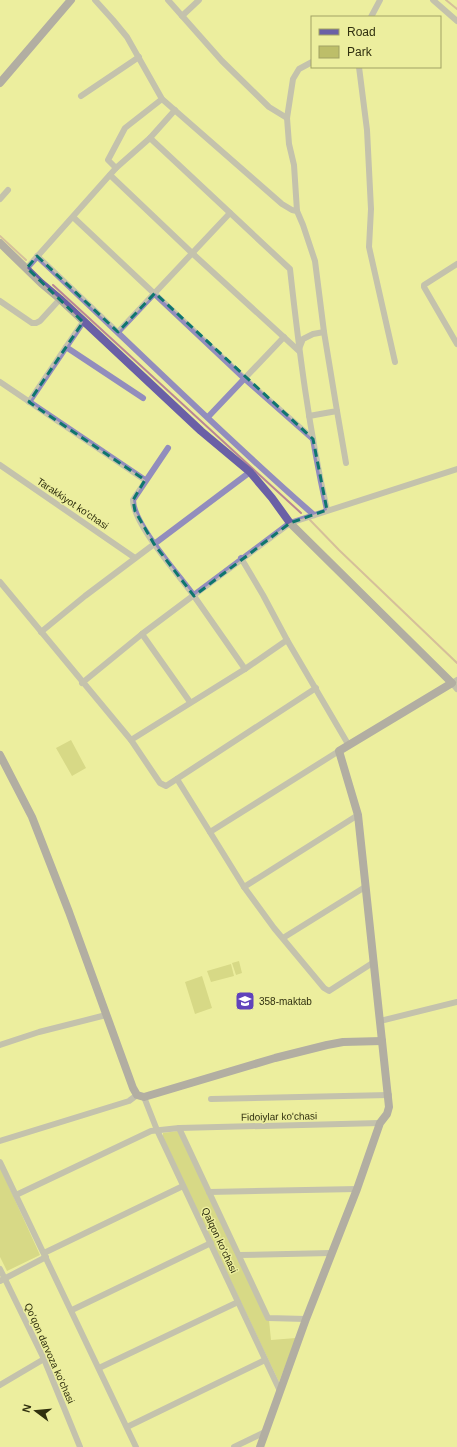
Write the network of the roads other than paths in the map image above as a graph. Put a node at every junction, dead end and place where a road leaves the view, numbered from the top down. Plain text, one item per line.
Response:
1 (72, 0) edge
2 (95, 0) edge
3 (168, 0) edge
4 (199, 0) edge
5 (380, 0) edge
6 (433, 0) edge
7 (182, 16) junction
8 (372, 16) edge
9 (457, 21) edge
10 (139, 57) junction
11 (311, 63) edge
12 (359, 68) edge
13 (0, 83) edge
14 (82, 96) dead end
15 (162, 99) junction
16 (175, 110) junction
17 (287, 118) junction
18 (150, 138) junction
19 (116, 168) junction
20 (110, 175) junction
21 (8, 190) dead end
22 (0, 199) edge
23 (297, 210) junction
24 (230, 213) junction
25 (73, 217) junction
26 (0, 243) edge
27 (192, 253) junction
28 (37, 256) junction
29 (457, 264) edge
30 (26, 268) junction
31 (155, 293) junction
32 (60, 299) junction
33 (0, 301) edge
34 (83, 322) junction
35 (118, 332) junction
36 (324, 332) junction
37 (284, 337) junction
38 (457, 344) edge
39 (66, 347) junction
40 (299, 351) junction
41 (395, 362) dead end
42 (245, 378) junction
43 (0, 382) edge
44 (143, 398) dead end
45 (29, 402) junction
46 (337, 411) junction
47 (309, 416) junction
48 (208, 417) junction
49 (313, 439) junction
50 (168, 448) dead end
51 (346, 463) dead end
52 (0, 465) edge
53 (457, 469) edge
54 (250, 472) junction
55 (145, 480) junction
56 (327, 510) junction
57 (314, 514) junction
58 (290, 523) junction
59 (154, 544) junction
60 (135, 558) junction
61 (241, 558) junction
62 (0, 582) edge
63 (194, 596) junction
64 (41, 632) junction
65 (142, 634) junction
66 (287, 640) junction
67 (244, 669) junction
68 (82, 683) junction
69 (455, 684) edge
70 (316, 688) junction
71 (190, 702) junction
72 (131, 740) junction
73 (348, 744) junction
74 (339, 751) junction
75 (0, 755) edge
76 (177, 779) junction
77 (358, 815) junction
78 (210, 832) junction
79 (244, 887) junction
80 (365, 887) junction
81 (283, 938) junction
82 (374, 962) junction
83 (457, 1002) edge
84 (106, 1015) junction
85 (380, 1021) junction
86 (382, 1041) junction
87 (0, 1045) edge
88 (389, 1095) junction
89 (140, 1096) junction
90 (211, 1099) dead end
91 (380, 1123) junction
92 (179, 1128) junction
93 (157, 1130) junction
94 (0, 1142) edge
95 (0, 1162) edge
96 (183, 1186) junction
97 (358, 1189) junction
98 (209, 1192) junction
99 (16, 1195) junction
100 (211, 1244) junction
101 (331, 1253) junction
102 (45, 1255) junction
103 (239, 1255) junction
104 (0, 1269) edge
105 (2, 1279) edge
106 (238, 1302) junction
107 (72, 1310) junction
108 (306, 1319) junction
109 (44, 1359) junction
110 (265, 1360) junction
111 (99, 1368) junction
112 (0, 1385) edge
113 (280, 1391) junction
114 (127, 1427) junction
115 (265, 1432) junction
116 (80, 1447) edge
117 (136, 1447) edge
118 (234, 1447) edge
119 (260, 1447) edge

1 - 13 street
2 - 10 street
3 - 7 street
4 - 7 street
5 - 8 street
6 - 9 street
7 - 17 street
10 - 14 street
10 - 15 street
11 - 17 street
12 - 41 street
15 - 16 street
15 - 19 street
16 - 18 street
16 - 23 street
17 - 23 street
18 - 19 street
18 - 24 street
19 - 20 street
20 - 25 street
20 - 27 street
21 - 22 street
23 - 36 street
24 - 27 street
24 - 40 street
25 - 28 street
25 - 31 street
26 - 30 street
27 - 31 street
27 - 37 street
28 - 30 street
28 - 35 street
29 - 38 street
30 - 32 street
31 - 35 street
31 - 42 street
32 - 33 street
32 - 34 street
34 - 39 street
34 - 54 street
35 - 48 street
36 - 40 street
36 - 46 street
37 - 40 street
37 - 42 street
39 - 44 street
39 - 45 street
40 - 47 street
42 - 48 street
42 - 49 street
43 - 45 street
45 - 55 street
46 - 47 street
46 - 51 street
47 - 49 street
48 - 57 street
49 - 56 street
50 - 55 street
52 - 60 street, Tarakkiyot ko'chasi
53 - 56 street
54 - 58 street
54 - 59 street
55 - 59 street
56 - 57 street
57 - 58 street
58 - 61 street
58 - 69 street
59 - 60 street
59 - 63 street
60 - 64 street
61 - 63 street
61 - 66 street
62 - 64 street
63 - 65 street
63 - 67 street
64 - 68 street
65 - 68 street
65 - 71 street
66 - 67 street
66 - 70 street
67 - 71 street
68 - 72 street
69 - 73 street
70 - 73 street
70 - 76 street
71 - 72 street
72 - 76 street
73 - 74 street
74 - 77 street
74 - 78 street
75 - 84 street
76 - 78 street
77 - 79 street
77 - 80 street
78 - 79 street
79 - 81 street
80 - 81 street
80 - 82 street
81 - 82 street
82 - 85 street
83 - 85 street
84 - 87 street
84 - 89 street
85 - 86 street
86 - 88 street
86 - 89 street
88 - 90 street, Fidoiylar ko'chasi
88 - 91 street
89 - 93 street, Qalqon ko'chasi
89 - 94 street
91 - 92 street, Fidoiylar ko'chasi
91 - 97 street
92 - 93 street, Fidoiylar ko'chasi
92 - 98 street
93 - 96 street, Qalqon ko'chasi
93 - 99 street, Fidoiylar ko'chasi
95 - 99 street
96 - 100 street, Qalqon ko'chasi
96 - 102 street
97 - 98 street
97 - 101 street
98 - 103 street
99 - 102 street
100 - 106 street, Qalqon ko'chasi
100 - 107 street
101 - 103 street
101 - 108 street
102 - 105 street
102 - 107 street
103 - 108 street
104 - 105 street, Qo'qon darvoza ko'chasi
105 - 109 street, Qo'qon darvoza ko'chasi
106 - 110 street, Qalqon ko'chasi
106 - 111 street
107 - 111 street
108 - 113 street
109 - 112 street
109 - 116 street, Qo'qon darvoza ko'chasi
110 - 113 street, Qalqon ko'chasi
110 - 114 street
111 - 114 street
113 - 115 street
114 - 117 street
115 - 118 street
115 - 119 street

